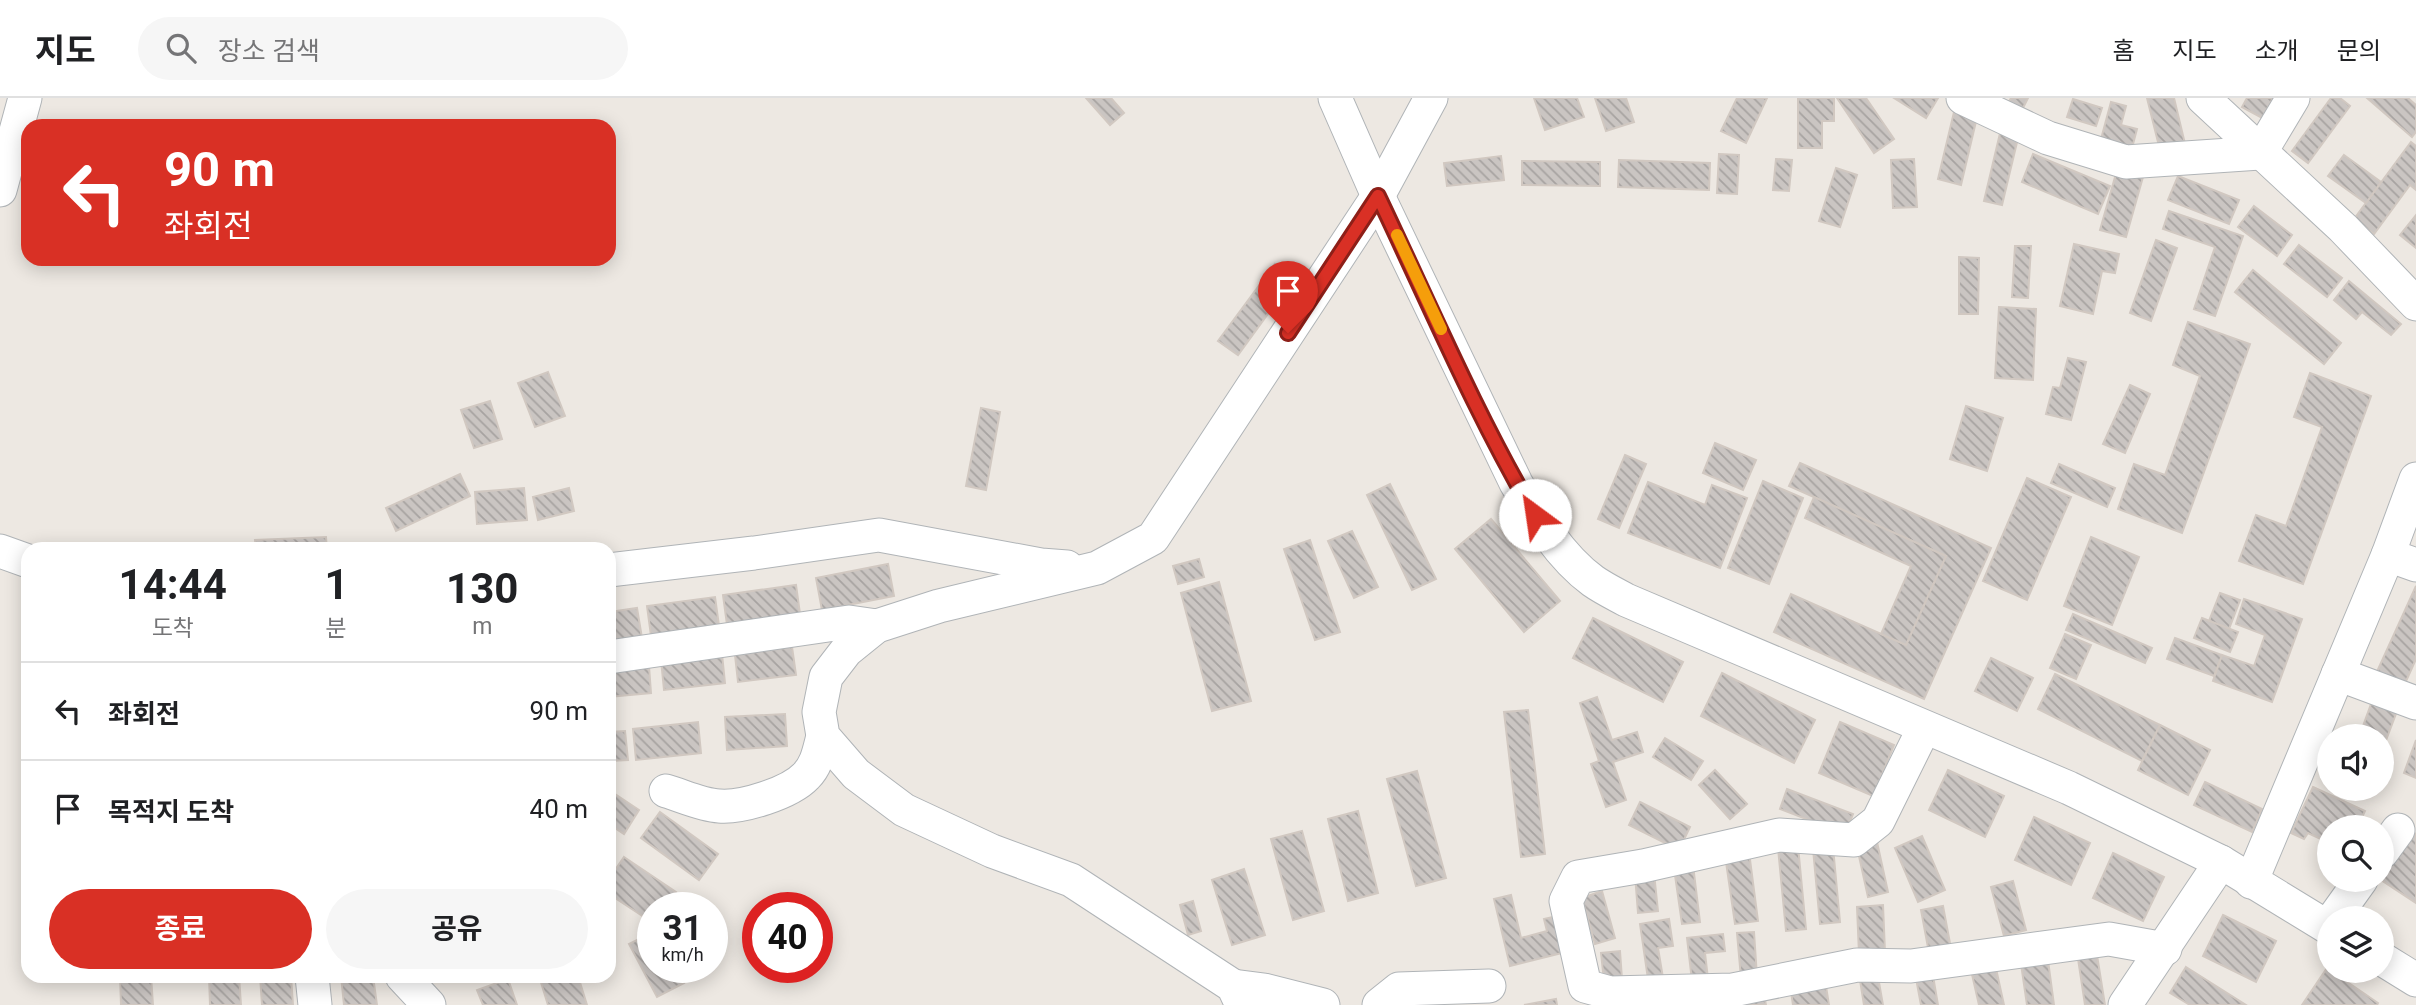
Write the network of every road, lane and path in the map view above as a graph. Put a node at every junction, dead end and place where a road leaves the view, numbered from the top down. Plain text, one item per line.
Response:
1 (25, 98) edge
2 (1335, 98) edge
3 (1431, 98) edge
4 (1963, 98) edge
5 (2203, 98) edge
6 (2293, 98) edge
7 (2260, 153) junction
8 (0, 190) edge
9 (1378, 196) junction
10 (2416, 304) edge
11 (2416, 481) edge
12 (0, 551) edge
13 (21, 558) edge
14 (2402, 560) edge
15 (1097, 568) junction
16 (616, 569) edge
17 (877, 626) junction
18 (616, 656) edge
19 (2338, 674) junction
20 (2416, 703) edge
21 (1924, 728) junction
22 (823, 736) junction
23 (666, 791) dead end
24 (2221, 862) junction
25 (2251, 882) junction
26 (2317, 918) edge
27 (2165, 948) junction
28 (2394, 966) edge
29 (2416, 980) edge
30 (313, 983) edge
31 (409, 983) edge
32 (1489, 986) dead end
33 (1238, 996) edge
34 (2416, 997) edge
35 (315, 1005) edge
36 (429, 1005) edge
37 (1323, 1005) edge
38 (1379, 1005) edge
39 (2125, 1005) edge
40 (2407, 1005) edge

1 - 8 street
2 - 9 street
3 - 9 street
4 - 7 street
5 - 7 street
6 - 7 street
7 - 10 street
9 - 15 street
9 - 21 street
11 - 14 street
12 - 13 street
14 - 19 street
15 - 16 street
15 - 17 street
17 - 18 street
17 - 22 street
19 - 20 street
19 - 25 street
21 - 24 street
21 - 27 street
22 - 23 street
22 - 33 street
24 - 25 street
24 - 27 street
25 - 26 street
27 - 39 street
28 - 29 street
30 - 35 street
31 - 36 street
32 - 38 street
33 - 37 street
34 - 40 street

